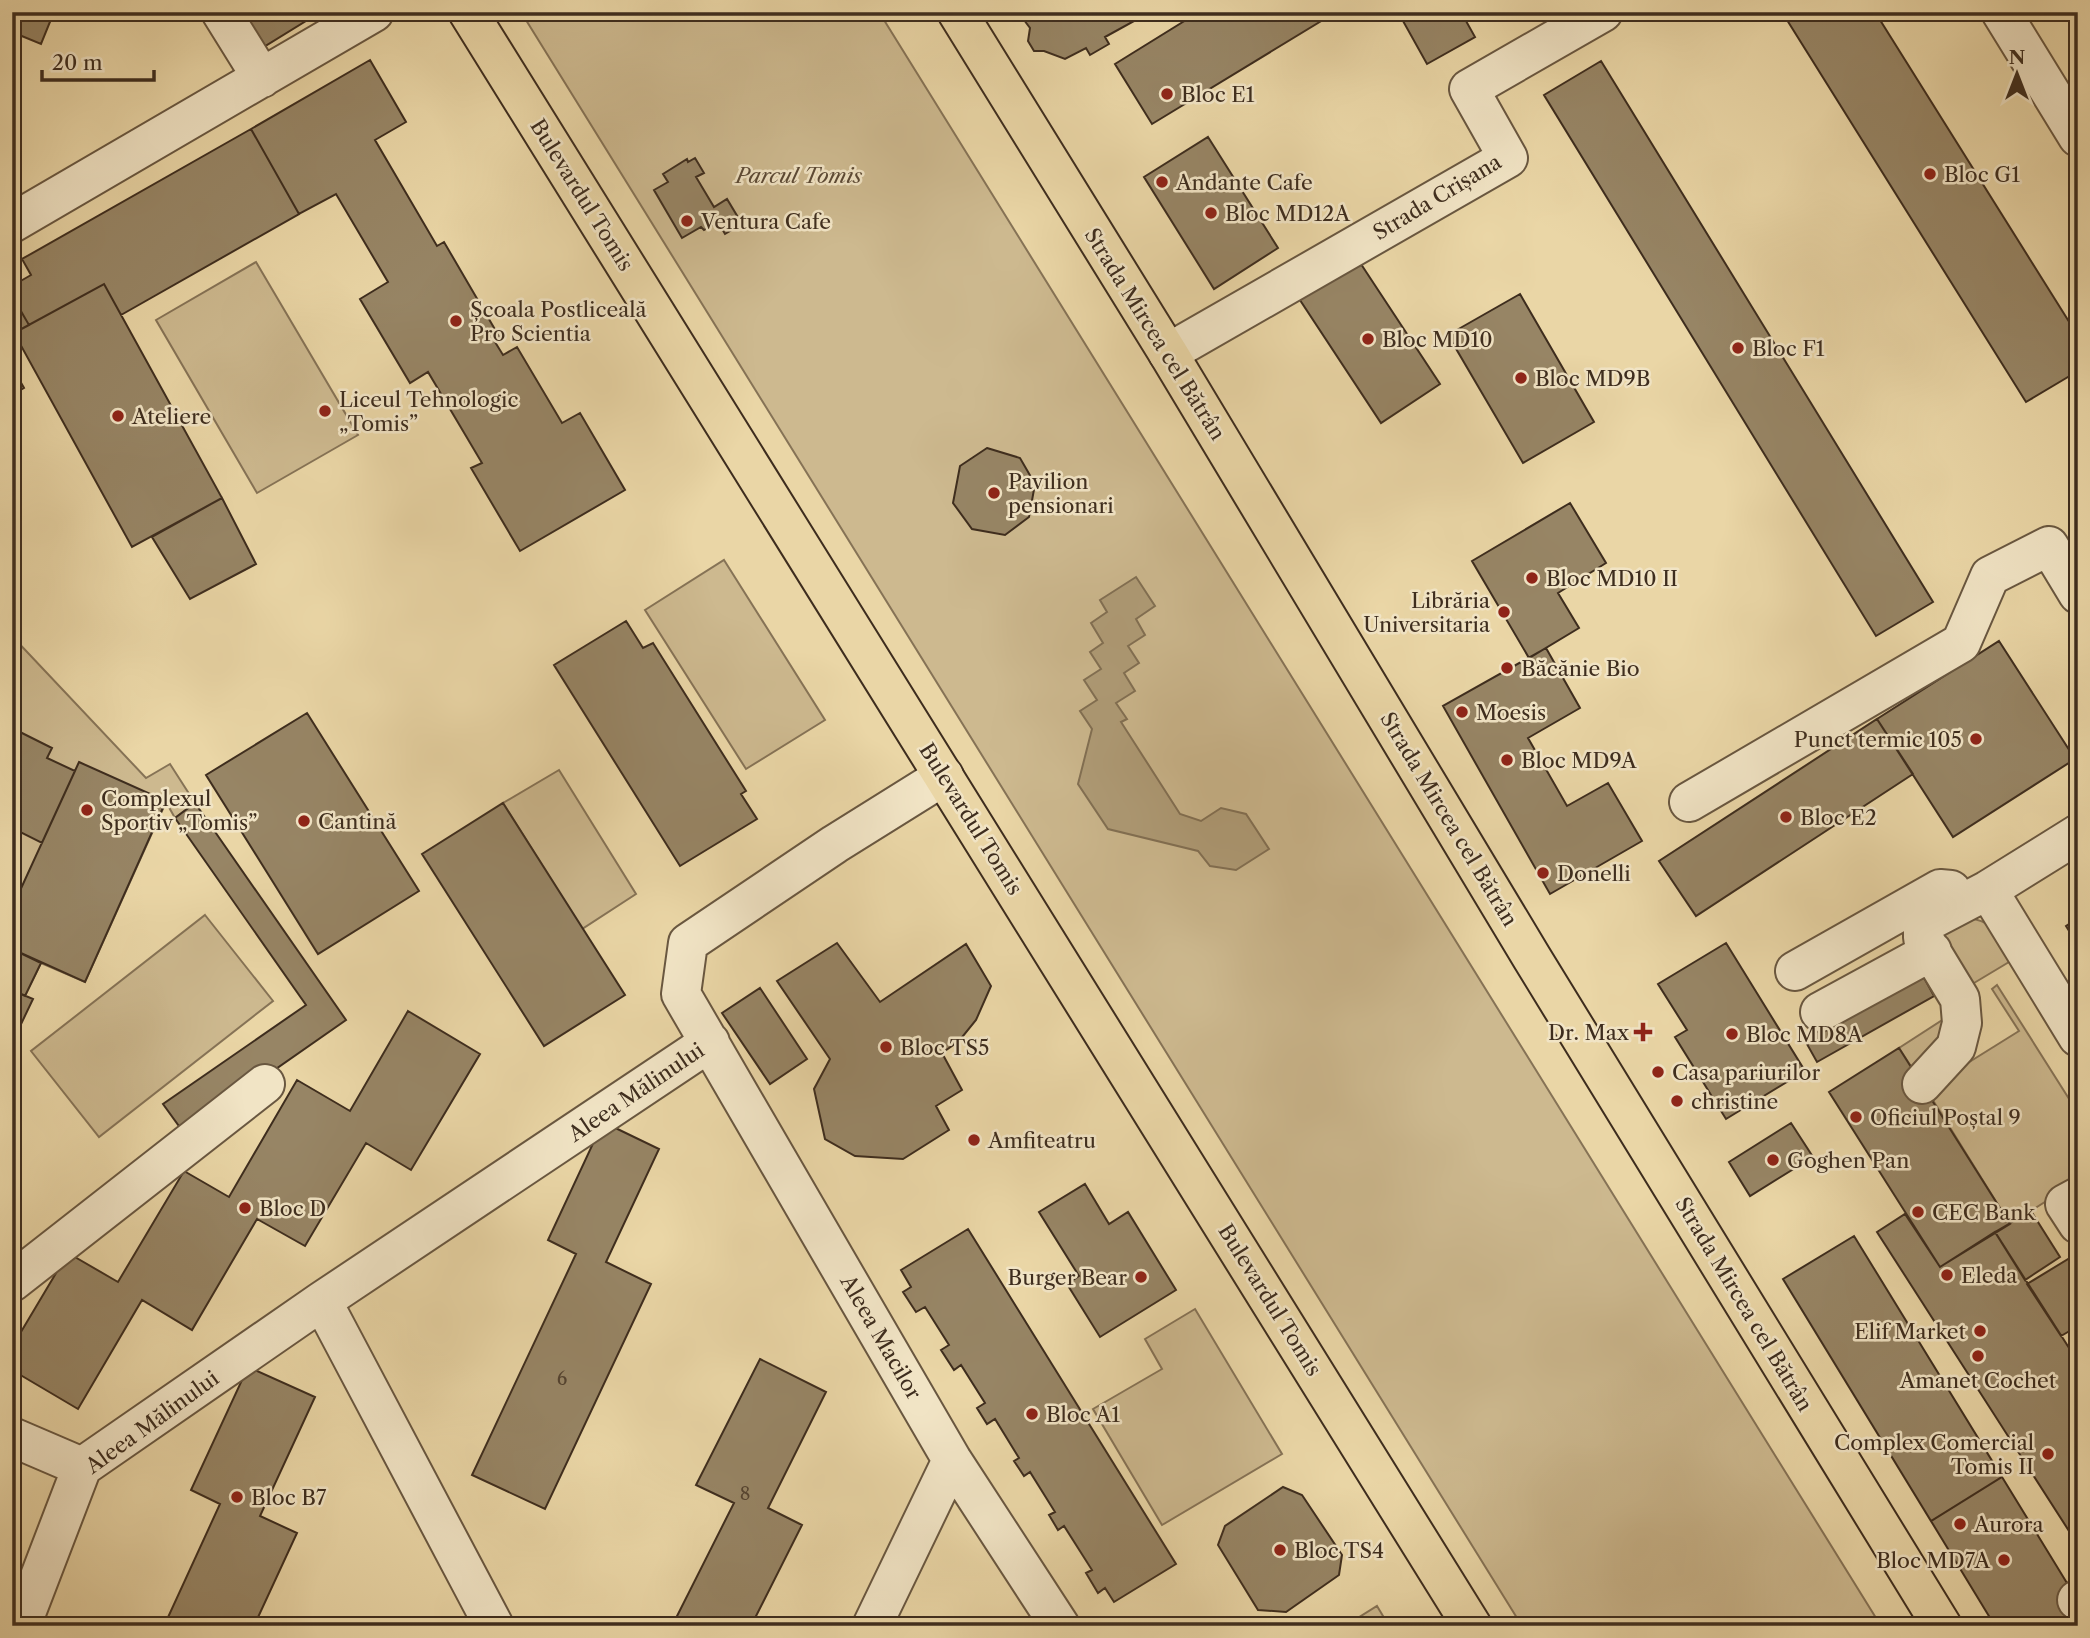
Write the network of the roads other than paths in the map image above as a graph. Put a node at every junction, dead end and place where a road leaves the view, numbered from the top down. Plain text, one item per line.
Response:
1 (221, 12) edge
2 (374, 12) edge
3 (468, 12) edge
4 (957, 12) edge
5 (1603, 12) edge
6 (2001, 12) edge
7 (262, 78) junction
8 (2078, 137) edge
9 (12, 223) edge
10 (1168, 354) junction
11 (2078, 594) edge
12 (944, 776) junction
13 (1689, 802) dead end
14 (2078, 834) edge
15 (1988, 890) junction
16 (1931, 951) junction
17 (1795, 971) dead end
18 (1820, 1012) dead end
19 (2078, 1037) edge
20 (710, 1042) junction
21 (265, 1084) dead end
22 (1922, 1084) dead end
23 (2078, 1197) edge
24 (2078, 1224) edge
25 (12, 1282) edge
26 (323, 1301) junction
27 (12, 1437) edge
28 (952, 1460) junction
29 (82, 1467) junction
30 (21, 1626) edge
31 (494, 1626) edge
32 (872, 1626) edge
33 (1060, 1626) edge
34 (1472, 1626) edge
35 (1941, 1626) edge

1 - 7 street
2 - 7 street
3 - 12 main road, Bulevardul Tomis
4 - 10 main road, Strada Mircea cel Bătrân
5 - 10 street, Strada Crișana
6 - 8 street
7 - 9 street
10 - 35 main road, Strada Mircea cel Bătrân
11 - 13 street
12 - 20 street, Aleea Mălinului
12 - 34 main road, Bulevardul Tomis
14 - 15 street
15 - 16 street
15 - 17 street
15 - 19 street
16 - 18 street
16 - 22 street
20 - 26 street, Aleea Mălinului
20 - 28 street, Aleea Macilor
21 - 25 street
23 - 24 street
26 - 29 street, Aleea Mălinului
26 - 31 street
27 - 29 street
28 - 32 street
28 - 33 street, Aleea Macilor
29 - 30 street, Aleea Mălinului

